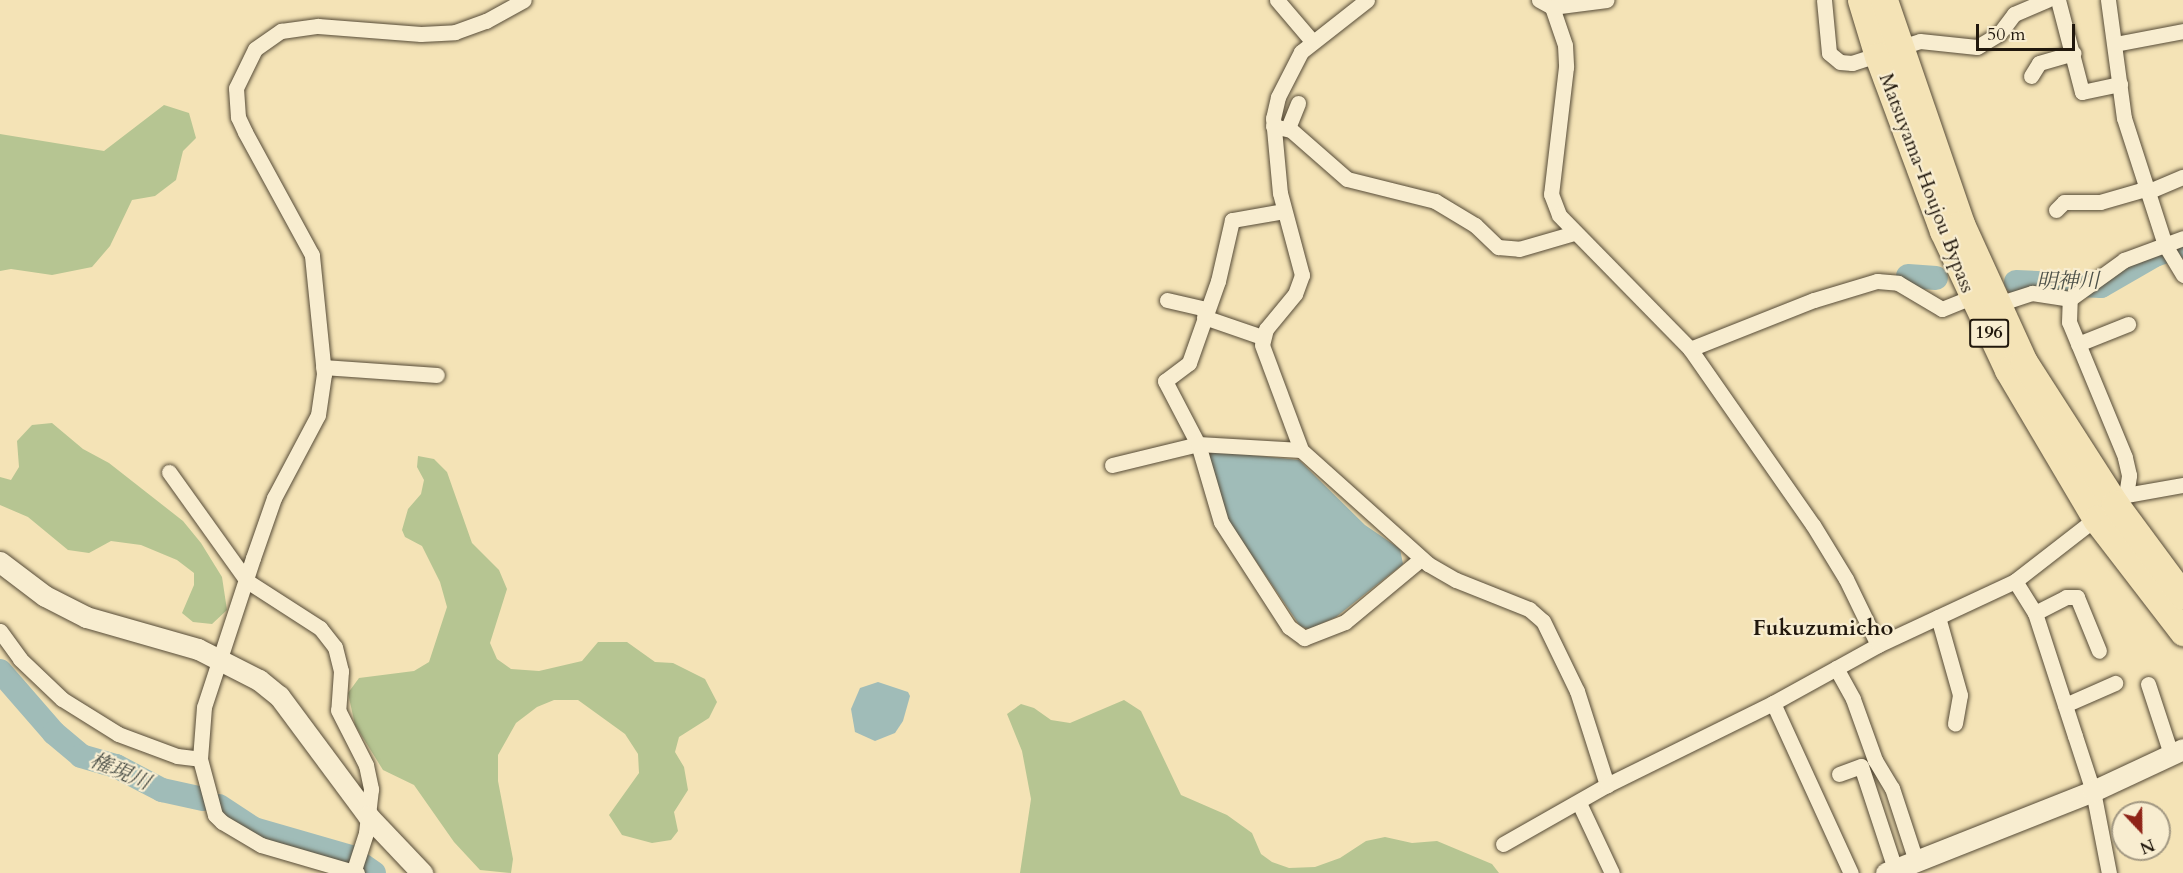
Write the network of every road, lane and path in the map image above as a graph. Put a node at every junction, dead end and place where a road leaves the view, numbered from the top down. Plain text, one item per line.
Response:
1 (524, 0) edge
2 (1277, 0) edge
3 (1367, 0) edge
4 (1606, 0) edge
5 (1824, 0) edge
6 (1861, 0) edge
7 (1884, 0) edge
8 (2047, 0) edge
9 (2058, 0) edge
10 (2108, 0) edge
11 (1546, 4) edge
12 (2183, 31) edge
13 (1312, 41) junction
14 (2115, 45) junction
15 (1889, 52) junction
16 (2074, 53) junction
17 (2031, 76) dead end
18 (2120, 84) junction
19 (1298, 103) dead end
20 (1281, 127) junction
21 (2183, 177) edge
22 (2146, 190) junction
23 (2056, 210) dead end
24 (1284, 211) junction
25 (1574, 233) junction
26 (2183, 238) edge
27 (2164, 244) junction
28 (2183, 275) edge
29 (2076, 295) junction
30 (1971, 297) junction
31 (1167, 300) dead end
32 (1998, 304) junction
33 (1204, 313) junction
34 (2128, 324) dead end
35 (1262, 337) junction
36 (2078, 344) junction
37 (1690, 349) junction
38 (323, 367) junction
39 (437, 375) dead end
40 (1198, 444) junction
41 (1301, 450) junction
42 (1112, 465) dead end
43 (169, 472) dead end
44 (2183, 485) edge
45 (2112, 506) junction
46 (1421, 559) junction
47 (0, 562) edge
48 (247, 581) junction
49 (2015, 581) junction
50 (2183, 596) edge
51 (2036, 613) junction
52 (1938, 617) junction
53 (0, 631) edge
54 (2183, 632) edge
55 (1878, 645) junction
56 (2099, 651) dead end
57 (222, 659) junction
58 (1836, 668) junction
59 (2115, 683) dead end
60 (2148, 684) dead end
61 (1773, 704) junction
62 (2065, 705) junction
63 (1955, 724) dead end
64 (2177, 751) edge
65 (200, 759) junction
66 (1839, 774) dead end
67 (1607, 784) junction
68 (2093, 791) junction
69 (1579, 803) junction
70 (368, 816) junction
71 (1503, 844) dead end
72 (1916, 861) junction
73 (357, 866) edge
74 (1891, 871) edge
75 (422, 873) edge
76 (1612, 873) edge
77 (1851, 873) edge
78 (2109, 873) edge

1 - 38 street
2 - 13 street
3 - 13 street
4 - 11 street
5 - 15 street
6 - 15 highway, Matsuyama-Houjou Bypass / 196
7 - 15 highway, Matsuyama-Houjou Bypass / 196
8 - 15 street
9 - 16 street
10 - 14 street
11 - 25 street
12 - 14 street
13 - 20 street
14 - 18 street
15 - 30 highway, Matsuyama-Houjou Bypass / 196
15 - 32 highway, Matsuyama-Houjou Bypass / 196
16 - 17 street
16 - 18 street
18 - 22 street
19 - 20 street
20 - 24 street
20 - 25 street
21 - 22 street
22 - 23 street
22 - 27 street
24 - 33 street
24 - 35 street
25 - 37 street
26 - 27 street
27 - 28 street
27 - 29 street
29 - 32 street
29 - 36 street
30 - 37 street
30 - 45 highway, Matsuyama-Houjou Bypass / 196
31 - 33 street
32 - 45 highway, Matsuyama-Houjou Bypass / 196
33 - 35 street
33 - 40 street
34 - 36 street
35 - 41 street
36 - 45 street
37 - 55 street
38 - 39 street
38 - 48 street
40 - 41 street
40 - 42 street
40 - 46 street
41 - 46 street
43 - 48 street
44 - 45 street
45 - 49 street
45 - 50 highway, Matsuyama-Houjou Bypass / 196
45 - 54 highway, Matsuyama-Houjou Bypass / 196
46 - 67 street
47 - 57 street
48 - 57 street
48 - 70 street
49 - 51 street
49 - 52 street
51 - 56 street
51 - 62 street
52 - 55 street
52 - 63 street
53 - 65 street
55 - 58 street
57 - 65 street
57 - 70 street
58 - 61 street
58 - 72 street
59 - 62 street
60 - 64 street
61 - 67 street
61 - 77 street
62 - 68 street
64 - 68 street
65 - 73 street
66 - 74 street
67 - 69 street
68 - 72 street
68 - 78 street
69 - 71 street
69 - 76 street
70 - 73 street
70 - 75 street
72 - 74 street

